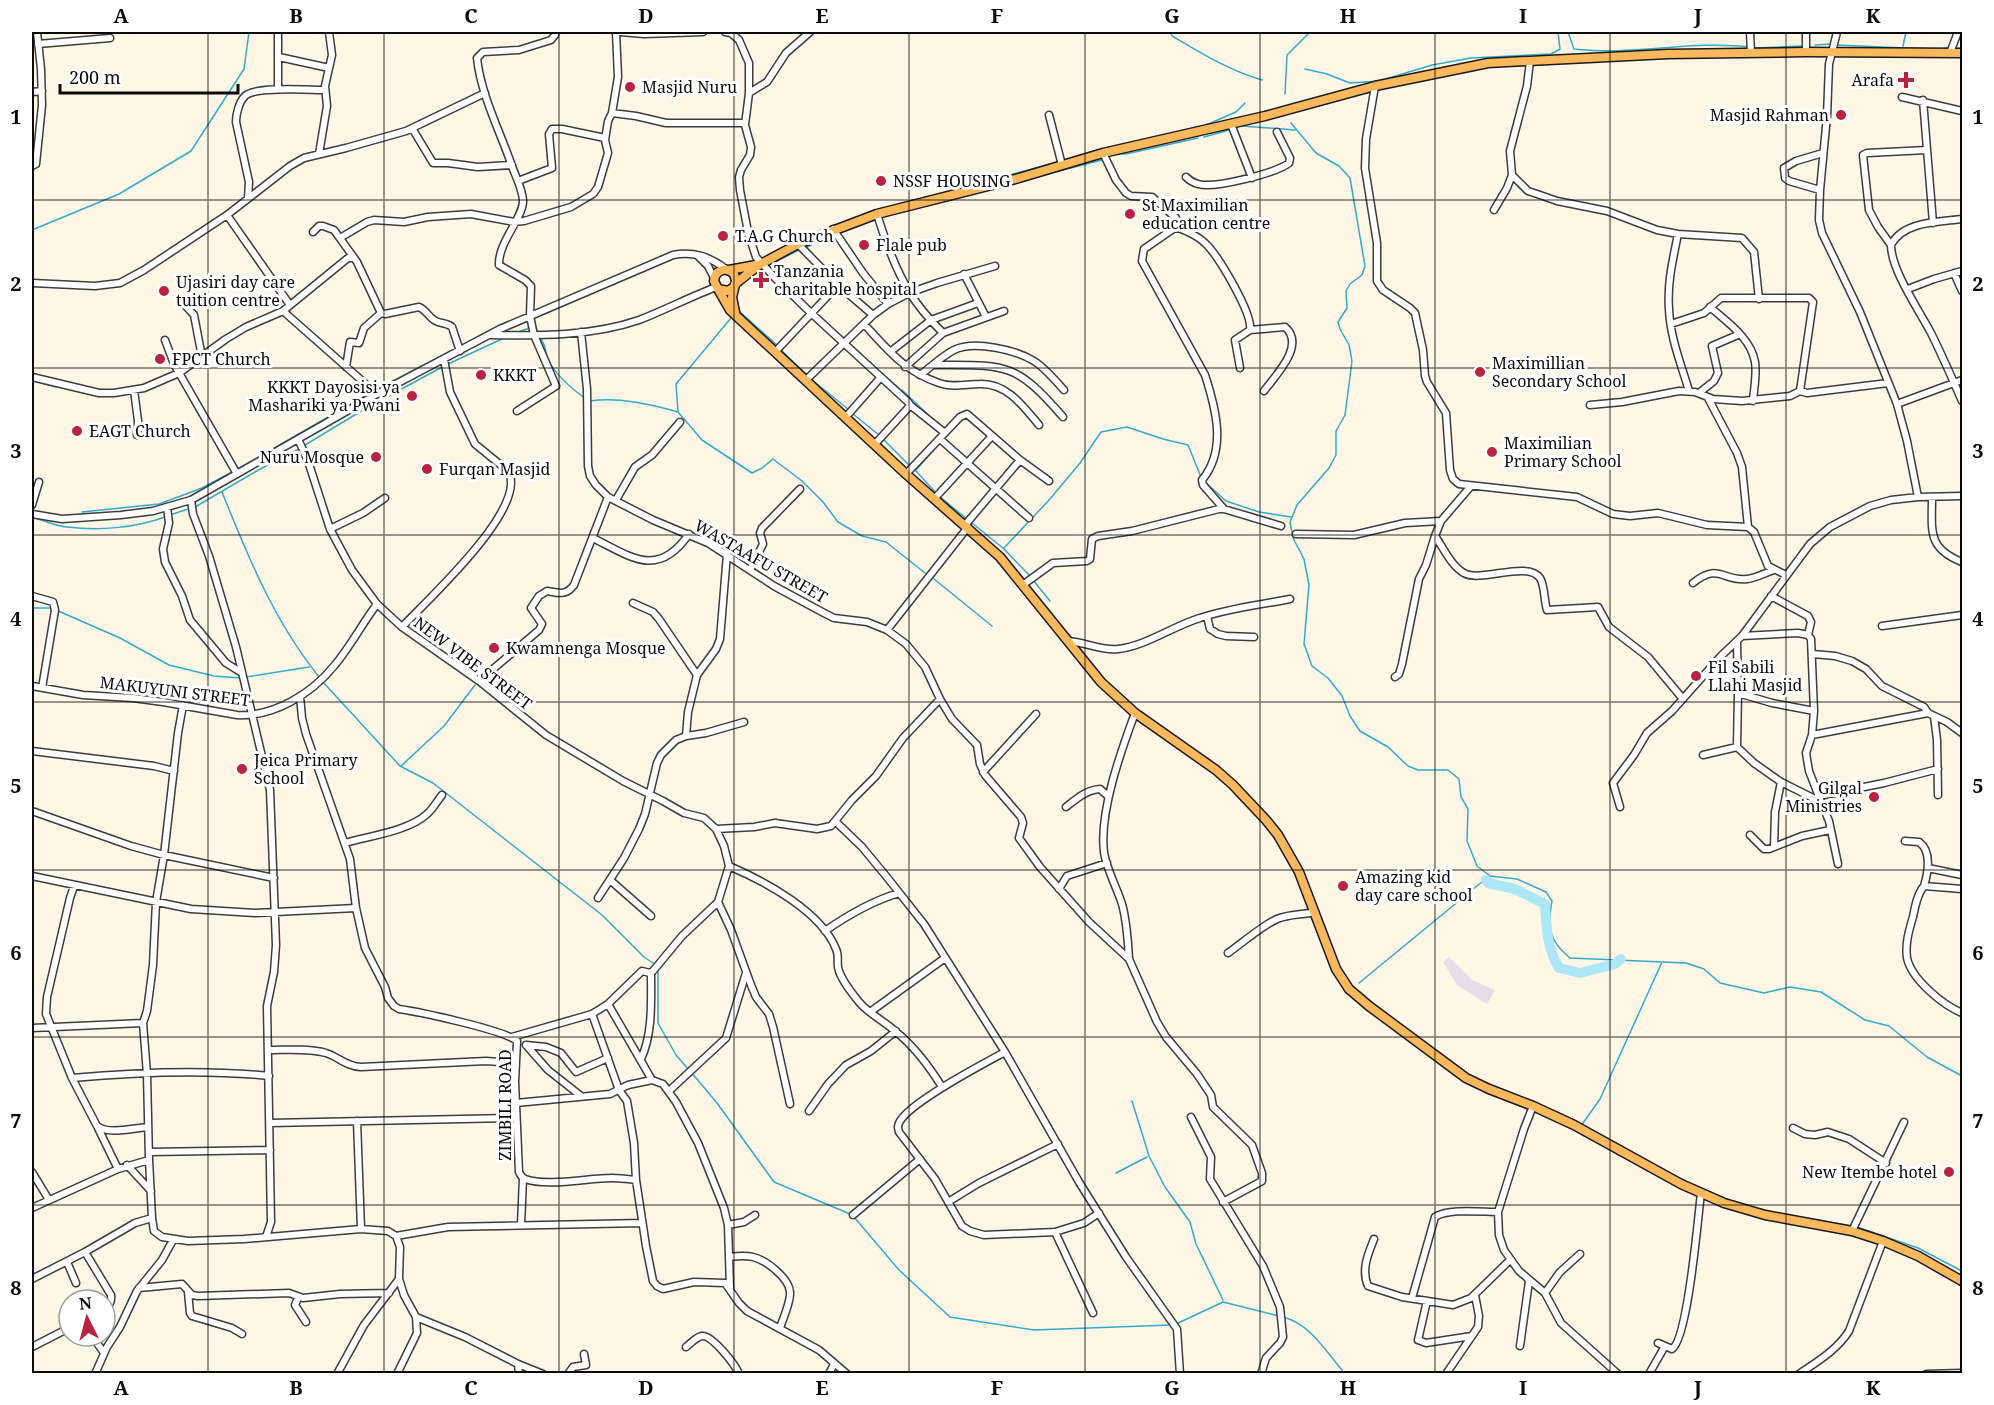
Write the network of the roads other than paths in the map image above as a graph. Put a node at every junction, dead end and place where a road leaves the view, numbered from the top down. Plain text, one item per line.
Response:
1 (37, 32) edge
2 (278, 32) edge
3 (329, 32) edge
4 (556, 32) edge
5 (618, 32) edge
6 (704, 32) edge
7 (729, 32) edge
8 (810, 32) edge
9 (1750, 32) edge
10 (1806, 32) edge
11 (1837, 32) edge
12 (1958, 32) edge
13 (110, 38) dead end
14 (38, 44) junction
15 (32, 51) edge
16 (39, 52) junction
17 (1806, 52) junction
18 (1831, 52) junction
19 (1750, 53) junction
20 (1950, 53) junction
21 (1962, 53) edge
22 (279, 57) junction
23 (1530, 61) junction
24 (329, 68) junction
25 (1375, 86) junction
26 (278, 89) junction
27 (325, 90) junction
28 (42, 91) junction
29 (32, 92) edge
30 (485, 93) junction
31 (749, 93) junction
32 (1902, 97) dead end
33 (1923, 100) junction
34 (1962, 111) edge
35 (612, 112) junction
36 (1049, 115) dead end
37 (745, 123) junction
38 (1231, 124) junction
39 (412, 128) junction
40 (1277, 132) dead end
41 (605, 138) junction
42 (1927, 150) junction
43 (1103, 153) junction
44 (1823, 153) junction
45 (319, 154) junction
46 (512, 165) junction
47 (1062, 165) junction
48 (32, 166) edge
49 (1512, 175) junction
50 (1186, 177) dead end
51 (1252, 178) junction
52 (518, 181) junction
53 (1820, 190) junction
54 (248, 198) junction
55 (1494, 210) dead end
56 (877, 214) junction
57 (227, 215) junction
58 (1962, 219) edge
59 (514, 222) junction
60 (1933, 223) junction
61 (1176, 227) junction
62 (833, 229) junction
63 (313, 232) dead end
64 (1678, 234) junction
65 (340, 238) junction
66 (798, 244) junction
67 (1891, 244) junction
68 (695, 254) junction
69 (352, 258) junction
70 (760, 264) junction
71 (995, 266) dead end
72 (728, 270) junction
73 (1962, 271) edge
74 (1954, 273) junction
75 (964, 274) junction
76 (32, 283) edge
77 (716, 285) junction
78 (734, 285) junction
79 (838, 285) junction
80 (1908, 289) junction
81 (1962, 291) edge
82 (909, 293) junction
83 (1759, 299) junction
84 (182, 302) dead end
85 (978, 303) junction
86 (888, 304) junction
87 (290, 305) junction
88 (1710, 307) junction
89 (283, 311) junction
90 (1004, 311) dead end
91 (735, 312) junction
92 (381, 313) junction
93 (811, 313) junction
94 (873, 315) junction
95 (530, 316) junction
96 (986, 317) junction
97 (931, 320) junction
98 (864, 324) junction
99 (1671, 324) junction
100 (1250, 330) junction
101 (581, 332) junction
102 (943, 333) junction
103 (1740, 334) junction
104 (490, 335) junction
105 (534, 335) junction
106 (165, 340) dead end
107 (844, 343) junction
108 (460, 351) junction
109 (775, 352) junction
110 (890, 352) junction
111 (202, 357) junction
112 (444, 359) junction
113 (933, 365) junction
114 (346, 367) junction
115 (905, 367) junction
116 (1240, 368) dead end
117 (179, 373) junction
118 (920, 375) junction
119 (881, 376) junction
120 (32, 377) edge
121 (806, 380) junction
122 (1962, 380) edge
123 (1888, 383) junction
124 (1954, 383) junction
125 (134, 390) junction
126 (1064, 390) dead end
127 (1264, 391) dead end
128 (1689, 391) junction
129 (1800, 392) junction
130 (1699, 393) junction
131 (377, 394) junction
132 (1707, 397) junction
133 (1753, 401) junction
134 (1962, 401) edge
135 (910, 405) junction
136 (1590, 405) dead end
137 (1897, 405) junction
138 (517, 411) dead end
139 (1063, 417) dead end
140 (845, 418) junction
141 (680, 422) dead end
142 (1039, 425) dead end
143 (136, 435) dead end
144 (942, 436) junction
145 (992, 436) junction
146 (298, 439) junction
147 (875, 444) junction
148 (1020, 460) junction
149 (968, 464) junction
150 (237, 474) junction
151 (906, 474) junction
152 (1049, 481) dead end
153 (39, 482) dead end
154 (1471, 486) junction
155 (800, 489) dead end
156 (996, 489) junction
157 (1962, 496) edge
158 (608, 497) junction
159 (1917, 497) junction
160 (385, 498) dead end
161 (1932, 498) junction
162 (934, 499) junction
163 (190, 500) junction
164 (616, 500) junction
165 (32, 505) edge
166 (167, 507) junction
167 (1224, 509) junction
168 (32, 514) edge
169 (1029, 518) dead end
170 (1441, 521) junction
171 (966, 526) junction
172 (1281, 526) dead end
173 (1748, 527) junction
174 (330, 529) junction
175 (689, 534) junction
176 (1296, 534) dead end
177 (1435, 536) junction
178 (593, 538) junction
179 (728, 554) junction
180 (1962, 562) edge
181 (750, 570) junction
182 (1774, 570) junction
183 (1786, 575) junction
184 (1694, 583) dead end
185 (1024, 584) junction
186 (32, 596) edge
187 (1771, 596) junction
188 (1290, 599) dead end
189 (633, 603) dead end
190 (377, 604) junction
191 (1962, 615) edge
192 (1207, 616) junction
193 (1882, 626) dead end
194 (402, 627) junction
195 (887, 630) junction
196 (1808, 634) junction
197 (1254, 637) dead end
198 (1739, 639) junction
199 (1067, 641) junction
200 (1813, 654) junction
201 (242, 673) junction
202 (697, 675) junction
203 (1395, 677) dead end
204 (478, 681) junction
205 (32, 686) edge
206 (42, 688) junction
207 (1738, 693) junction
208 (300, 696) junction
209 (940, 699) junction
210 (1683, 699) junction
211 (183, 705) junction
212 (1814, 711) junction
213 (1135, 713) junction
214 (1035, 714) dead end
215 (1931, 715) junction
216 (251, 716) junction
217 (744, 722) dead end
218 (1962, 733) edge
219 (1812, 735) junction
220 (686, 736) junction
221 (1737, 747) junction
222 (32, 751) edge
223 (1704, 755) dead end
224 (1938, 769) junction
225 (174, 771) junction
226 (983, 772) junction
227 (1781, 782) junction
228 (442, 795) dead end
229 (651, 795) junction
230 (1938, 795) dead end
231 (1108, 796) junction
232 (1820, 799) junction
233 (1066, 807) dead end
234 (1620, 807) dead end
235 (32, 811) edge
236 (835, 821) junction
237 (716, 829) junction
238 (1830, 830) junction
239 (1750, 835) dead end
240 (1905, 840) dead end
241 (345, 843) junction
242 (1774, 847) junction
243 (164, 855) junction
244 (1107, 863) junction
245 (1838, 864) dead end
246 (729, 866) junction
247 (1928, 868) junction
248 (1962, 875) edge
249 (32, 876) edge
250 (274, 878) junction
251 (610, 880) junction
252 (74, 886) junction
253 (1924, 886) junction
254 (1059, 889) junction
255 (1962, 889) edge
256 (899, 892) junction
257 (598, 898) dead end
258 (156, 902) junction
259 (718, 902) junction
260 (356, 908) junction
261 (275, 912) junction
262 (1315, 912) junction
263 (651, 916) dead end
264 (825, 931) junction
265 (1228, 952) dead end
266 (945, 958) junction
267 (1129, 959) junction
268 (746, 972) junction
269 (651, 973) junction
270 (608, 1004) junction
271 (870, 1012) junction
272 (1962, 1013) edge
273 (592, 1014) junction
274 (143, 1023) junction
275 (51, 1027) junction
276 (32, 1028) edge
277 (896, 1031) junction
278 (514, 1039) junction
279 (526, 1045) junction
280 (268, 1050) junction
281 (1005, 1052) junction
282 (608, 1058) junction
283 (641, 1059) junction
284 (515, 1063) junction
285 (147, 1074) junction
286 (269, 1076) junction
287 (72, 1077) junction
288 (652, 1080) junction
289 (942, 1087) junction
290 (619, 1090) junction
291 (669, 1091) junction
292 (581, 1096) junction
293 (516, 1103) junction
294 (790, 1104) dead end
295 (1533, 1106) junction
296 (809, 1112) dead end
297 (1191, 1117) dead end
298 (516, 1118) junction
299 (357, 1121) junction
300 (1905, 1122) dead end
301 (270, 1123) junction
302 (98, 1127) junction
303 (148, 1127) junction
304 (1793, 1128) dead end
305 (1058, 1143) junction
306 (270, 1150) junction
307 (150, 1152) junction
308 (920, 1159) junction
309 (149, 1160) junction
310 (1886, 1163) junction
311 (126, 1166) junction
312 (118, 1169) junction
313 (32, 1172) edge
314 (523, 1178) junction
315 (636, 1180) junction
316 (151, 1191) junction
317 (1701, 1193) junction
318 (49, 1200) junction
319 (948, 1202) junction
320 (1223, 1202) junction
321 (32, 1208) edge
322 (1498, 1212) junction
323 (1099, 1213) junction
324 (755, 1215) dead end
325 (853, 1215) dead end
326 (152, 1218) junction
327 (642, 1223) junction
328 (521, 1225) junction
329 (728, 1225) junction
330 (362, 1229) junction
331 (1852, 1231) junction
332 (1055, 1232) junction
333 (396, 1236) junction
334 (266, 1237) junction
335 (1374, 1239) dead end
336 (173, 1240) junction
337 (1884, 1241) junction
338 (85, 1252) junction
339 (1580, 1254) dead end
340 (729, 1257) junction
341 (1510, 1260) junction
342 (67, 1262) junction
343 (32, 1279) edge
344 (399, 1279) junction
345 (1529, 1281) junction
346 (1962, 1281) edge
347 (76, 1283) dead end
348 (107, 1288) edge
349 (140, 1288) junction
350 (730, 1289) junction
351 (188, 1291) junction
352 (389, 1293) junction
353 (1545, 1293) junction
354 (1475, 1295) junction
355 (298, 1298) junction
356 (1412, 1298) junction
357 (1427, 1301) junction
358 (1093, 1313) dead end
359 (416, 1317) junction
360 (306, 1322) dead end
361 (780, 1329) junction
362 (57, 1334) edge
363 (242, 1334) dead end
364 (1472, 1336) junction
365 (1520, 1346) dead end
366 (32, 1347) edge
367 (686, 1347) dead end
368 (100, 1348) edge
369 (104, 1353) junction
370 (584, 1353) dead end
371 (518, 1364) junction
372 (834, 1364) junction
373 (1962, 1373) edge
374 (95, 1374) edge
375 (337, 1374) edge
376 (397, 1374) edge
377 (519, 1374) edge
378 (543, 1374) edge
379 (568, 1374) edge
380 (739, 1374) edge
381 (829, 1374) edge
382 (847, 1374) edge
383 (1180, 1374) edge
384 (1261, 1374) edge
385 (1446, 1374) edge
386 (1618, 1374) edge
387 (1649, 1374) edge
388 (1799, 1374) edge
389 (1926, 1374) edge

1 - 14 street
2 - 22 street
3 - 24 street
4 - 30 street
5 - 6 street
5 - 35 street
7 - 31 street
8 - 31 street
9 - 19 street
10 - 17 street
11 - 18 street
12 - 20 street
13 - 14 street
14 - 16 street
15 - 16 street
16 - 28 street
17 - 18 main road
17 - 19 main road
18 - 20 main road
18 - 44 street
19 - 23 main road
20 - 21 main road
22 - 24 street
22 - 26 street
23 - 25 main road
23 - 49 street
24 - 27 street
25 - 38 main road
25 - 154 street
26 - 27 street
26 - 54 street
27 - 45 street
28 - 29 street
28 - 48 street
30 - 39 street
30 - 46 street
31 - 37 street
32 - 33 street
33 - 34 street
33 - 42 street
35 - 37 street
35 - 41 street
36 - 47 street
37 - 70 street
38 - 43 main road
38 - 51 street
39 - 45 street
39 - 46 street
40 - 51 street
41 - 52 street
41 - 59 street
42 - 60 street
42 - 67 street
43 - 47 main road
43 - 61 street
44 - 53 street
44 - 53 street
45 - 54 street
46 - 52 street
47 - 56 main road
49 - 55 street
49 - 64 street
50 - 51 street
52 - 59 street
53 - 123 street
54 - 57 street
56 - 62 main road
56 - 82 street
57 - 76 street
57 - 87 street
58 - 60 street
59 - 65 street
59 - 95 street
60 - 67 street
61 - 100 street
61 - 167 street
62 - 66 main road
62 - 86 street
63 - 65 street
64 - 83 street
64 - 99 street
65 - 69 street
66 - 70 main road
66 - 79 street
67 - 80 street
68 - 72 street
68 - 77 street
68 - 95 street
69 - 87 street
69 - 92 street
70 - 72 main road
70 - 78 main road
70 - 93 street
71 - 75 street
72 - 77 main road
72 - 78 main road
73 - 74 street
74 - 80 street
74 - 81 street
75 - 82 street
75 - 85 street
77 - 78 main road
77 - 91 main road
77 - 101 street
78 - 91 main road
79 - 93 street
79 - 94 street
80 - 124 street
82 - 86 street
82 - 97 street
83 - 88 street
83 - 129 street
84 - 111 street
85 - 96 street
85 - 97 street
86 - 94 street
87 - 89 street
88 - 99 street
88 - 103 street
89 - 111 street
89 - 114 street
90 - 96 street
91 - 109 main road
92 - 108 street
92 - 114 street
93 - 107 street
93 - 109 street
94 - 98 street
95 - 104 street
95 - 105 street
96 - 102 street
97 - 102 street
97 - 110 street
98 - 107 street
98 - 110 street
99 - 128 street
100 - 116 street
100 - 127 street
101 - 105 street
101 - 158 street
102 - 115 street
103 - 130 street
103 - 133 street
104 - 105 street
104 - 108 street
105 - 138 street
106 - 117 street
107 - 119 street
107 - 121 street
108 - 112 street
109 - 121 main road
110 - 115 street
111 - 117 street
112 - 131 street
112 - 194 street
113 - 118 street
113 - 126 street
113 - 139 street
114 - 131 street
115 - 118 street
117 - 125 street
117 - 150 street
118 - 142 street
119 - 135 street
119 - 140 street
120 - 125 street
121 - 140 main road
122 - 124 street
123 - 129 street
123 - 137 street
124 - 134 street
124 - 137 street
125 - 143 street
128 - 130 street
128 - 136 street
129 - 133 street
130 - 132 street
131 - 146 street
132 - 133 street
132 - 173 street
135 - 144 street
135 - 147 street
137 - 159 street
140 - 147 main road
141 - 164 street
144 - 145 street
144 - 149 street
144 - 151 street
145 - 148 street
145 - 149 street
146 - 150 street
146 - 174 street, NEW VIBE STREET
147 - 151 main road
148 - 152 street
148 - 156 street
149 - 156 street
149 - 162 street
150 - 163 street
151 - 162 main road
153 - 165 street
154 - 170 street
154 - 173 street
155 - 181 street
156 - 169 street
156 - 171 street
157 - 161 street
158 - 164 street, WASTAAFU STREET
158 - 178 street
159 - 161 street
159 - 183 street
160 - 174 street
161 - 180 street
162 - 171 main road
163 - 166 street
163 - 201 street
164 - 175 street, WASTAAFU STREET
166 - 168 street
166 - 201 street
167 - 172 street
167 - 185 street
170 - 176 street
170 - 177 street
171 - 185 main road
171 - 195 street
173 - 182 street
174 - 190 street, NEW VIBE STREET
175 - 178 street
175 - 179 street, WASTAAFU STREET
177 - 203 street
177 - 210 street
178 - 204 street
179 - 181 street, WASTAAFU STREET
179 - 202 street
181 - 195 street, WASTAAFU STREET
182 - 183 street
182 - 184 street
183 - 187 street
185 - 199 main road
186 - 206 street
187 - 196 street
187 - 198 street
188 - 192 street
189 - 202 street
190 - 194 street, NEW VIBE STREET
190 - 208 street, MAKUYUNI STREET
191 - 193 street
192 - 197 street
192 - 199 street
194 - 204 street, NEW VIBE STREET
195 - 209 street, WASTAAFU STREET
196 - 198 street
196 - 200 street
198 - 207 street
198 - 210 street
199 - 213 main road
200 - 212 street
200 - 215 street
201 - 216 street
202 - 220 street
204 - 229 street, NEW VIBE STREET
205 - 206 street, MAKUYUNI STREET
206 - 211 street, MAKUYUNI STREET
207 - 212 street
207 - 221 street
208 - 216 street, MAKUYUNI STREET
208 - 241 street, ZIMBILI ROAD
209 - 226 street, WASTAAFU STREET
209 - 236 street
210 - 234 street
211 - 216 street, MAKUYUNI STREET
211 - 225 street
212 - 219 street
213 - 231 street
213 - 262 main road
214 - 226 street
215 - 218 street
215 - 219 street
215 - 224 street
216 - 250 street
217 - 220 street
219 - 232 street
220 - 229 street
221 - 223 street
221 - 227 street
222 - 225 street
224 - 230 street
224 - 232 street
225 - 243 street
226 - 254 street, WASTAAFU STREET
227 - 232 street
227 - 242 street
228 - 241 street
229 - 237 street, NEW VIBE STREET
229 - 251 street
231 - 233 street
231 - 244 street
232 - 238 street
235 - 243 street
236 - 237 street
236 - 256 street
237 - 246 street
238 - 242 street
238 - 245 street
239 - 242 street
240 - 247 street
241 - 260 street, ZIMBILI ROAD
243 - 250 street
243 - 258 street
244 - 254 street
244 - 267 street
246 - 259 street
246 - 264 street
247 - 248 street
247 - 253 street
249 - 252 street
250 - 261 street
251 - 257 street
251 - 263 street
252 - 258 street
252 - 275 street
253 - 255 street
253 - 272 street
254 - 267 street, WASTAAFU STREET
256 - 264 street
256 - 266 street
258 - 261 street
258 - 274 street
259 - 268 street
259 - 269 street
260 - 261 street
260 - 278 street, ZIMBILI ROAD
261 - 280 street
262 - 265 street
262 - 295 main road
264 - 271 street
266 - 271 street
266 - 281 street
267 - 320 street, WASTAAFU STREET
268 - 291 street
268 - 294 street
269 - 270 street
269 - 283 street
270 - 273 street
270 - 283 street
271 - 277 street
273 - 278 street
273 - 282 street
274 - 275 street
274 - 285 street
275 - 276 street
275 - 287 street
277 - 289 street
277 - 296 street
278 - 279 street
278 - 284 street, ZIMBILI ROAD
279 - 282 street
279 - 292 street
280 - 284 street
280 - 286 street
281 - 289 street
281 - 305 street
282 - 290 street
283 - 288 street
284 - 293 street, ZIMBILI ROAD
285 - 286 street
285 - 287 street
285 - 303 street
286 - 301 street
287 - 302 street
288 - 290 street
288 - 291 street
289 - 308 street
290 - 292 street
290 - 315 street
291 - 329 street
292 - 293 street
293 - 298 street, ZIMBILI ROAD
295 - 317 main road
295 - 322 street
297 - 320 street
298 - 299 street
298 - 314 street, ZIMBILI ROAD
299 - 301 street
299 - 330 street
300 - 310 street
301 - 306 street
302 - 303 street
302 - 312 street
303 - 307 street
304 - 310 street
305 - 319 street
305 - 323 street
306 - 307 street
306 - 334 street
307 - 309 street
308 - 319 street
308 - 325 street
309 - 311 street
309 - 316 street
310 - 331 street
311 - 312 street
311 - 316 street
312 - 318 street
313 - 318 street
314 - 315 street, ZIMBILI ROAD
314 - 328 street
315 - 327 street
316 - 326 street
317 - 331 main road
317 - 387 street
318 - 321 street
319 - 332 street
320 - 384 street
322 - 341 street
322 - 356 street
323 - 332 street
323 - 383 street
324 - 329 street
326 - 336 street
326 - 338 street
327 - 328 street
327 - 350 street
328 - 333 street
329 - 340 street
330 - 333 street
330 - 334 street
331 - 337 main road
332 - 358 street
333 - 344 street
334 - 336 street
335 - 356 street
336 - 349 street
337 - 346 main road
337 - 388 street
338 - 342 street
338 - 348 street
339 - 353 street
340 - 350 street
340 - 361 street
341 - 345 street
341 - 354 street
342 - 343 street
342 - 347 street
344 - 352 street
344 - 359 street
345 - 353 street
345 - 365 street
349 - 351 street
349 - 369 street
350 - 361 street
351 - 355 street
351 - 363 street
352 - 355 street
352 - 375 street
353 - 386 street
354 - 357 street
354 - 364 street
355 - 360 street
356 - 357 street
357 - 364 street
359 - 371 street
359 - 376 street
361 - 372 street
362 - 366 street
364 - 385 street
367 - 380 street
368 - 369 street
369 - 374 street
370 - 379 street
371 - 377 street
371 - 378 street
372 - 381 street
372 - 382 street
373 - 389 street

